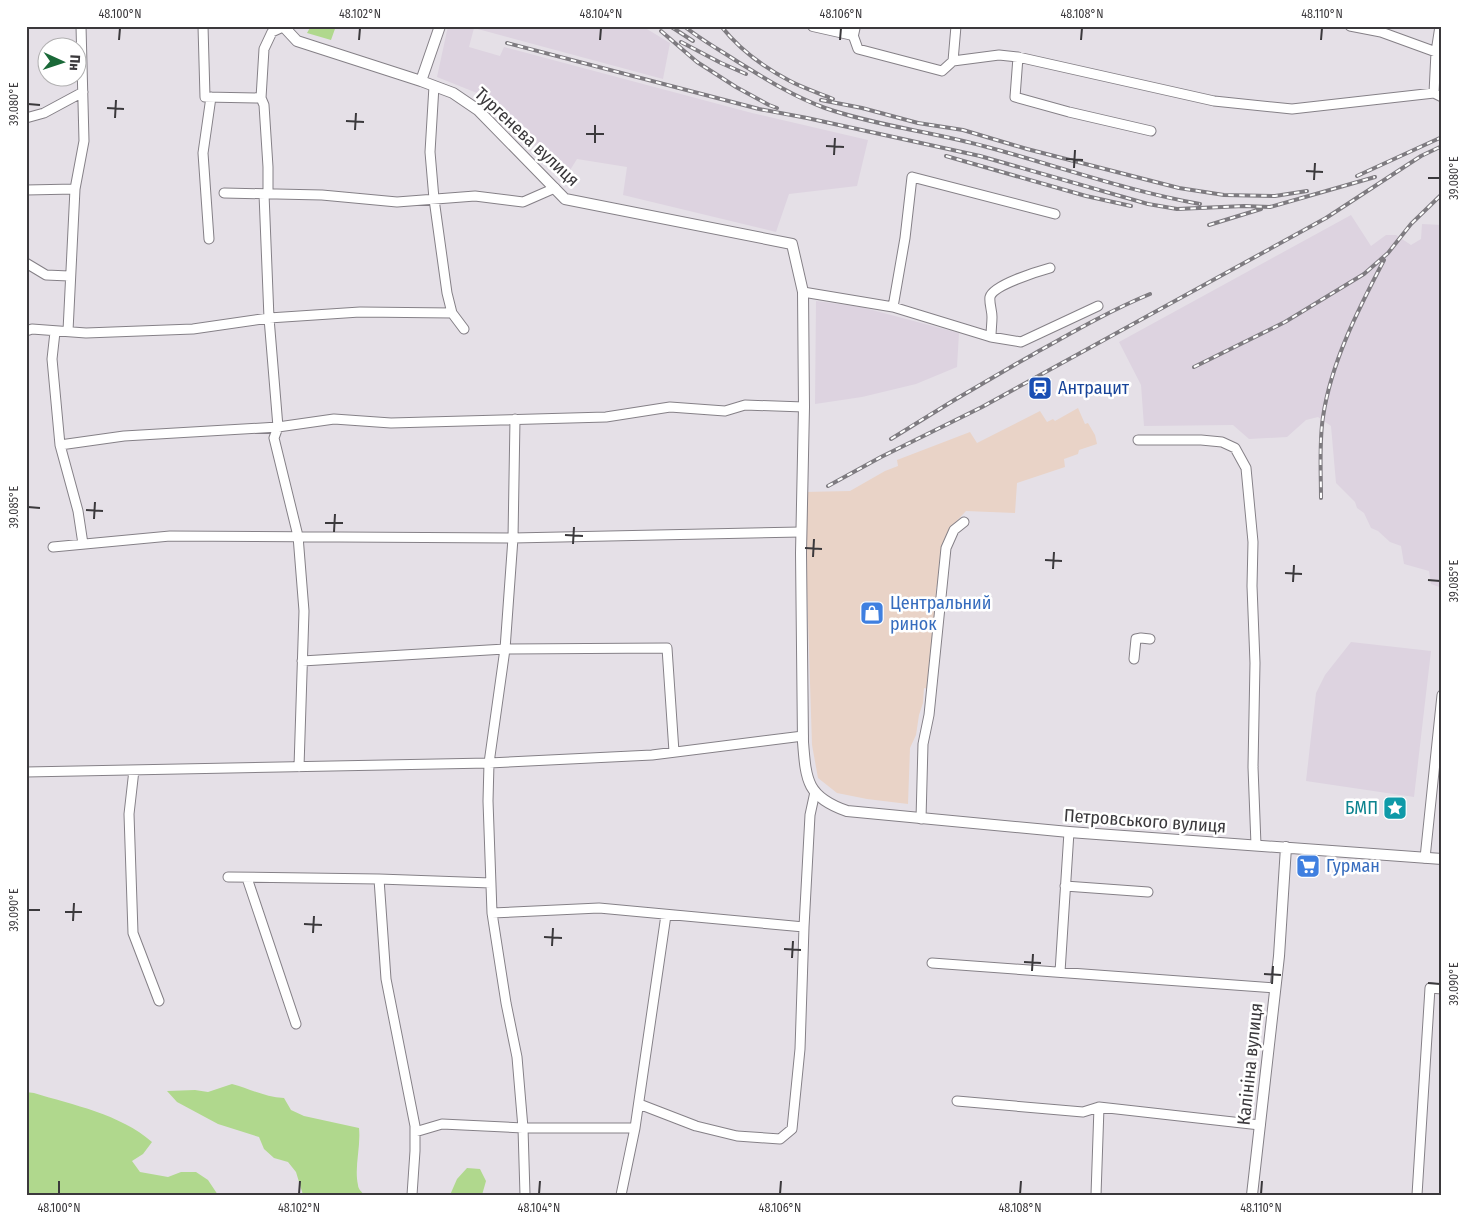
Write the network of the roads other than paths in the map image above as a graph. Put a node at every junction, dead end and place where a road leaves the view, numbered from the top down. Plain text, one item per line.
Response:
1 (81, 26) edge
2 (203, 26) edge
3 (440, 26) edge
4 (813, 26) edge
5 (956, 26) edge
6 (1350, 26) edge
7 (1440, 26) edge
8 (283, 27) edge
9 (854, 30) edge
10 (1436, 52) junction
11 (1018, 56) junction
12 (953, 61) junction
13 (421, 81) junction
14 (434, 86) junction
15 (83, 92) junction
16 (1438, 95) edge
17 (211, 97) junction
18 (261, 98) junction
19 (26, 118) edge
20 (1151, 131) dead end
21 (555, 188) junction
22 (74, 189) junction
23 (26, 190) edge
24 (224, 192) dead end
25 (266, 194) junction
26 (434, 199) junction
27 (1055, 214) dead end
28 (209, 239) dead end
29 (26, 263) edge
30 (1050, 268) dead end
31 (70, 276) junction
32 (803, 292) junction
33 (1098, 306) dead end
34 (893, 307) junction
35 (452, 313) junction
36 (269, 318) junction
37 (464, 329) dead end
38 (26, 331) edge
39 (68, 331) junction
40 (55, 332) junction
41 (991, 337) junction
42 (804, 407) junction
43 (516, 419) junction
44 (278, 427) junction
45 (1138, 440) dead end
46 (60, 445) junction
47 (964, 522) dead end
48 (802, 532) junction
49 (298, 536) junction
50 (513, 538) junction
51 (83, 544) junction
52 (53, 547) dead end
53 (1150, 639) dead end
54 (505, 649) junction
55 (1134, 659) dead end
56 (302, 662) junction
57 (1442, 695) edge
58 (803, 736) junction
59 (674, 752) junction
60 (488, 763) junction
61 (299, 767) junction
62 (134, 770) junction
63 (26, 772) edge
64 (815, 792) junction
65 (920, 819) junction
66 (1069, 832) junction
67 (1256, 845) junction
68 (1286, 847) junction
69 (1425, 858) junction
70 (1442, 859) edge
71 (228, 877) dead end
72 (247, 878) junction
73 (379, 879) junction
74 (491, 883) junction
75 (1065, 886) junction
76 (1148, 892) dead end
77 (492, 913) junction
78 (666, 916) junction
79 (804, 927) junction
80 (932, 963) dead end
81 (1060, 972) junction
82 (1275, 988) junction
83 (1442, 989) edge
84 (159, 1000) dead end
85 (296, 1024) dead end
86 (957, 1101) dead end
87 (639, 1104) junction
88 (1098, 1107) junction
89 (1260, 1125) junction
90 (523, 1128) junction
91 (635, 1128) junction
92 (415, 1132) junction
93 (412, 1195) edge
94 (525, 1195) edge
95 (621, 1195) edge
96 (1096, 1195) edge
97 (1252, 1195) edge
98 (1417, 1195) edge

1 - 15 street
2 - 17 street
3 - 13 street
4 - 9 street
5 - 12 street
6 - 10 street
7 - 10 street
8 - 13 street, Тургенева вулиця
8 - 18 street
9 - 12 street
10 - 16 street
11 - 12 street
11 - 16 street
11 - 20 street
13 - 14 street, Тургенева вулиця
14 - 21 street, Тургенева вулиця
14 - 26 street
15 - 19 street
15 - 22 street
17 - 18 street
17 - 28 street
18 - 25 street
21 - 26 street
21 - 32 street, Тургенева вулиця
22 - 23 street
22 - 31 street
24 - 25 street
25 - 26 street
25 - 36 street
26 - 35 street
27 - 34 street
29 - 31 street
30 - 41 street
31 - 39 street
32 - 34 street
32 - 42 street
33 - 41 street
34 - 41 street
35 - 36 street
35 - 37 street
36 - 39 street
36 - 44 street
38 - 40 street
39 - 40 street
40 - 46 street
42 - 43 street
42 - 48 street
43 - 44 street
43 - 50 street
44 - 46 street
44 - 49 street
45 - 67 street
46 - 51 street
47 - 65 street
48 - 50 street
48 - 58 street
49 - 50 street
49 - 51 street
49 - 56 street
50 - 54 street
51 - 52 street
53 - 55 street
54 - 56 street
54 - 59 street
54 - 60 street
56 - 61 street
57 - 69 street
58 - 59 street
58 - 64 street
59 - 60 street
60 - 61 street
60 - 74 street
61 - 62 street
62 - 63 street
62 - 84 street
64 - 65 street, Петровського вулиця
64 - 79 street
65 - 66 street, Петровського вулиця
66 - 67 street, Петровського вулиця
66 - 75 street
67 - 68 street, Петровського вулиця
68 - 69 street, Петровського вулиця
68 - 82 street, Калініна вулиця
69 - 70 street, Петровського вулиця
71 - 72 street
72 - 73 street
72 - 85 street
73 - 74 street
73 - 92 street
74 - 77 street
75 - 76 street
75 - 81 street
77 - 78 street
77 - 90 street
78 - 79 street
78 - 87 street
79 - 87 street
80 - 81 street
81 - 82 street
82 - 89 street, Калініна вулиця
83 - 98 street
86 - 88 street
87 - 91 street
88 - 89 street
88 - 96 street
89 - 97 street, Калініна вулиця
90 - 91 street
90 - 92 street
90 - 94 street
91 - 95 street
92 - 93 street

